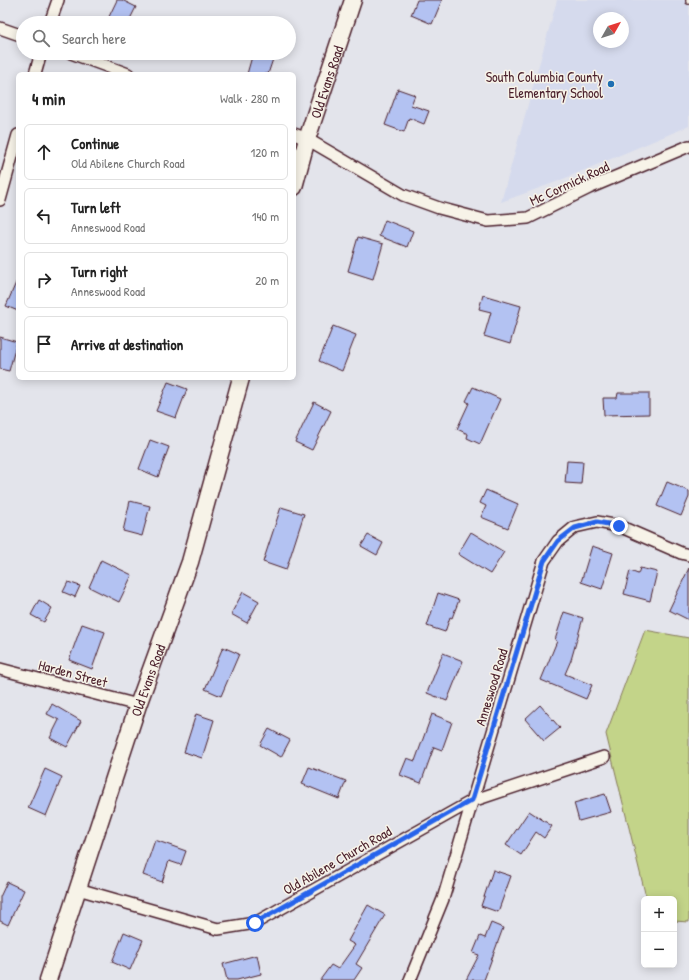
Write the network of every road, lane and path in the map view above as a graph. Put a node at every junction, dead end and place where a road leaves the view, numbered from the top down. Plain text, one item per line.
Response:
1 (58, 0) edge
2 (353, 0) edge
3 (52, 16) edge
4 (0, 28) edge
5 (16, 34) edge
6 (39, 60) edge
7 (90, 60) edge
8 (36, 72) edge
9 (123, 72) edge
10 (301, 136) edge
11 (16, 142) edge
12 (689, 146) edge
13 (296, 172) edge
14 (0, 200) edge
15 (240, 380) edge
16 (689, 555) edge
17 (0, 669) edge
18 (138, 705) junction
19 (604, 757) dead end
20 (472, 800) junction
21 (78, 889) junction
22 (48, 980) edge
23 (410, 980) edge

1 - 3 street
2 - 10 street, Old Evans Road
4 - 5 street
6 - 8 street
7 - 9 street
10 - 12 street, Mc Cormick Road
10 - 13 street, Old Evans Road
11 - 14 street
15 - 18 street, Old Evans Road
16 - 20 street, Anneswood Road
17 - 18 street, Harden Street
18 - 21 street, Old Evans Road
19 - 20 street, Old Abilene Church Road
20 - 21 street, Old Abilene Church Road
20 - 23 street, Anneswood Road
21 - 22 street, Old Evans Road

